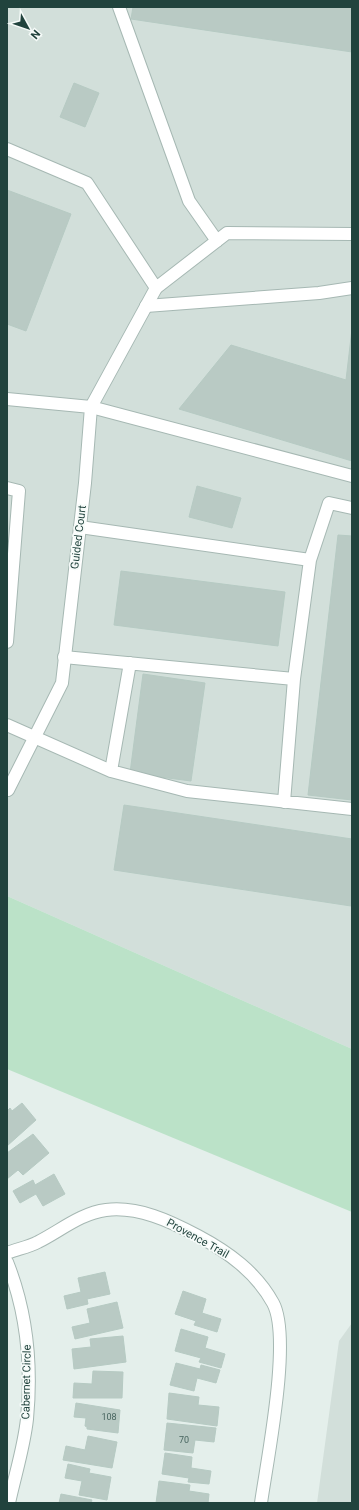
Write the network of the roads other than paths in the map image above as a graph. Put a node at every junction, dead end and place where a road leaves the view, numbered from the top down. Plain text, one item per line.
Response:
1 (119, 7) edge
2 (7, 149) edge
3 (352, 234) edge
4 (217, 241) junction
5 (156, 288) junction
6 (352, 288) edge
7 (146, 306) junction
8 (7, 399) edge
9 (91, 407) junction
10 (352, 476) edge
11 (7, 488) edge
12 (352, 508) edge
13 (80, 527) junction
14 (310, 560) junction
15 (7, 642) edge
16 (64, 657) junction
17 (130, 663) junction
18 (294, 679) junction
19 (7, 725) edge
20 (35, 736) junction
21 (111, 771) junction
22 (7, 790) edge
23 (284, 802) junction
24 (352, 809) edge
25 (7, 1253) edge
26 (7, 1262) edge
27 (9, 1503) edge
28 (261, 1503) edge

1 - 4 street
2 - 5 street
3 - 4 street
4 - 5 street
5 - 7 street, Guided Court
6 - 7 street
7 - 9 street, Guided Court
8 - 9 street
9 - 10 street
9 - 13 street, Guided Court
11 - 15 street
12 - 14 street
13 - 14 street
13 - 16 street, Guided Court
14 - 18 street
16 - 17 street
16 - 20 street, Guided Court
17 - 18 street
17 - 21 street
18 - 23 street
19 - 20 street
20 - 21 street
20 - 22 street, Guided Court
21 - 23 street
23 - 24 street
25 - 28 street, Provence Trail
26 - 27 street, Cabernet Circle

